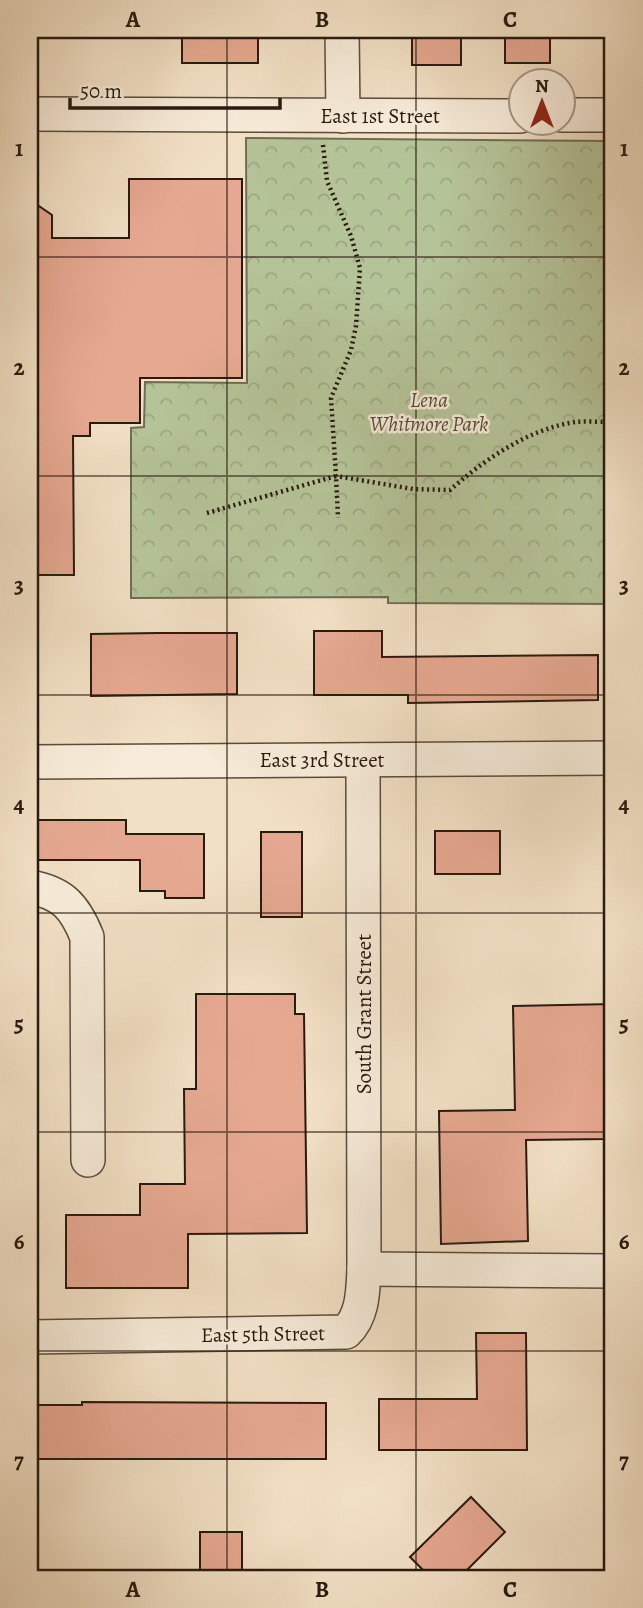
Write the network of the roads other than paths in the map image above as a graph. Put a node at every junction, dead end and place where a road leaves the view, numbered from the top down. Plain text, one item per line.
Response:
1 (342, 30) edge
2 (30, 114) edge
3 (576, 115) edge
4 (613, 115) edge
5 (506, 117) edge
6 (333, 128) junction
7 (613, 758) edge
8 (363, 760) junction
9 (30, 762) edge
10 (30, 887) edge
11 (88, 1160) dead end
12 (364, 1269) junction
13 (613, 1271) edge
14 (30, 1336) edge

1 - 6 street
2 - 6 street, East 1st Street
3 - 4 street
5 - 6 street, East 1st Street
7 - 8 street, East 3rd Street
8 - 9 street, East 3rd Street
8 - 12 street, South Grant Street
10 - 11 street
12 - 13 street
12 - 14 street, East 5th Street

